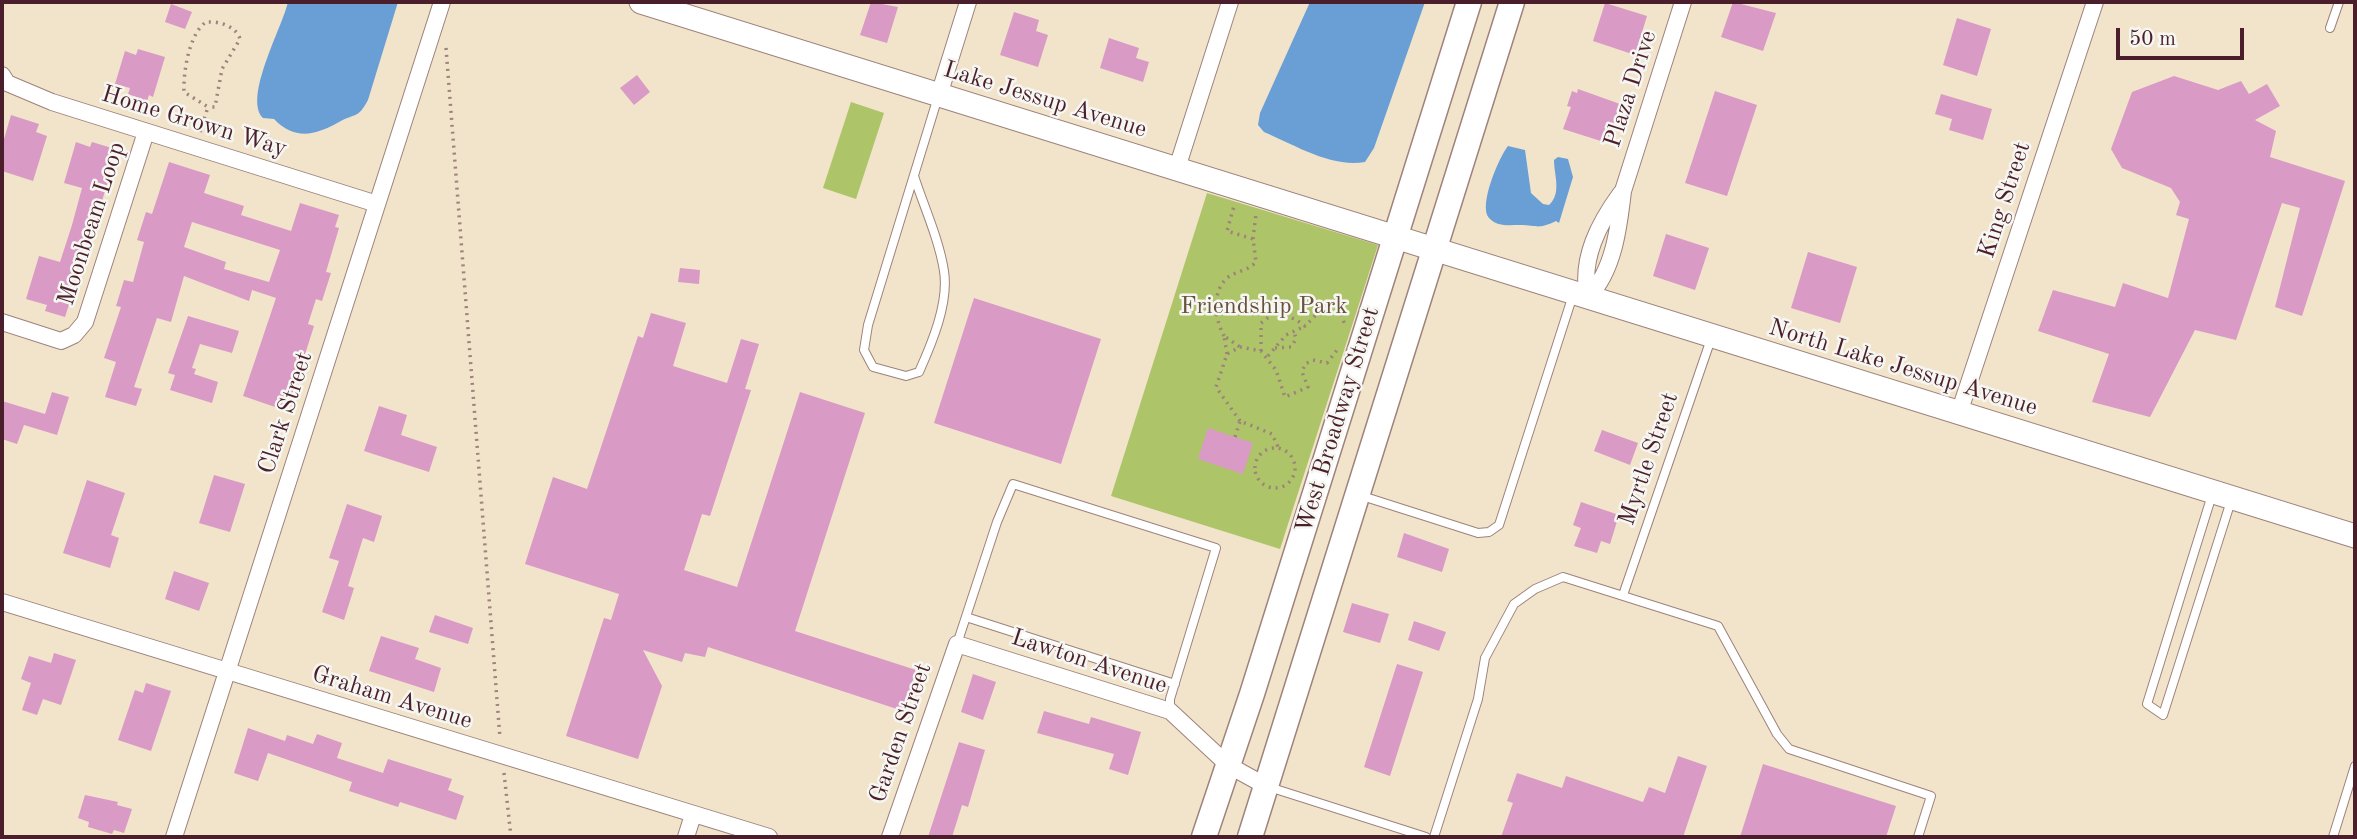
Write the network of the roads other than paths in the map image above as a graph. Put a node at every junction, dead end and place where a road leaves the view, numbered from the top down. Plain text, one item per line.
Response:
1 (442, 2) edge
2 (641, 2) edge
3 (968, 2) edge
4 (1230, 2) edge
5 (1469, 2) edge
6 (1512, 2) edge
7 (1683, 2) edge
8 (2095, 2) edge
9 (2339, 2) edge
10 (2330, 28) dead end
11 (4, 83) edge
12 (939, 95) junction
13 (146, 132) junction
14 (1177, 168) junction
15 (914, 176) junction
16 (377, 204) junction
17 (1395, 237) junction
18 (1434, 249) junction
19 (1581, 295) junction
20 (2, 322) edge
21 (1712, 336) junction
22 (1959, 413) junction
23 (1358, 494) junction
24 (2222, 495) junction
25 (2355, 536) edge
26 (1623, 595) junction
27 (2, 602) edge
28 (966, 618) junction
29 (957, 644) junction
30 (228, 671) junction
31 (1175, 684) junction
32 (1170, 711) junction
33 (1228, 765) junction
34 (2355, 766) edge
35 (1266, 786) junction
36 (693, 815) junction
37 (174, 837) edge
38 (686, 837) edge
39 (769, 837) edge
40 (890, 837) edge
41 (1204, 837) edge
42 (1250, 837) edge
43 (1426, 837) edge
44 (1434, 837) edge
45 (1918, 837) edge
46 (2333, 837) edge

1 - 16 street, Clark Street
2 - 12 street, Lake Jessup Avenue
3 - 12 street
4 - 14 street
5 - 17 main road, West Broadway Street
6 - 18 main road, West Broadway Street
7 - 19 street, Plaza Drive
8 - 22 street, King Street
9 - 10 lane
11 - 13 street, Home Grown Way
12 - 14 street, Lake Jessup Avenue
12 - 15 lane
13 - 16 street, Home Grown Way
13 - 20 street, Moonbeam Loop
14 - 17 street, Lake Jessup Avenue
15 - 15 lane
16 - 30 street, Clark Street
17 - 18 street, Lake Jessup Avenue
17 - 33 main road, West Broadway Street
18 - 19 street, North Lake Jessup Avenue
18 - 23 main road, West Broadway Street
19 - 21 street, North Lake Jessup Avenue
19 - 23 lane
21 - 22 street, North Lake Jessup Avenue
21 - 26 lane, Myrtle Street
22 - 24 street, North Lake Jessup Avenue
23 - 35 main road, West Broadway Street
24 - 24 lane
24 - 25 street, North Lake Jessup Avenue
26 - 44 lane
26 - 45 lane
27 - 30 street, Graham Avenue
28 - 29 lane
28 - 31 lane
28 - 31 lane
29 - 32 street, Lawton Avenue
29 - 40 street, Garden Street
30 - 36 street, Graham Avenue
30 - 37 street, Clark Street
31 - 32 lane
32 - 33 street, Lawton Avenue
33 - 35 street, Lawton Avenue
33 - 41 main road, West Broadway Street
34 - 46 lane
35 - 42 main road, West Broadway Street
35 - 43 lane
36 - 38 street
36 - 39 street, Graham Avenue

